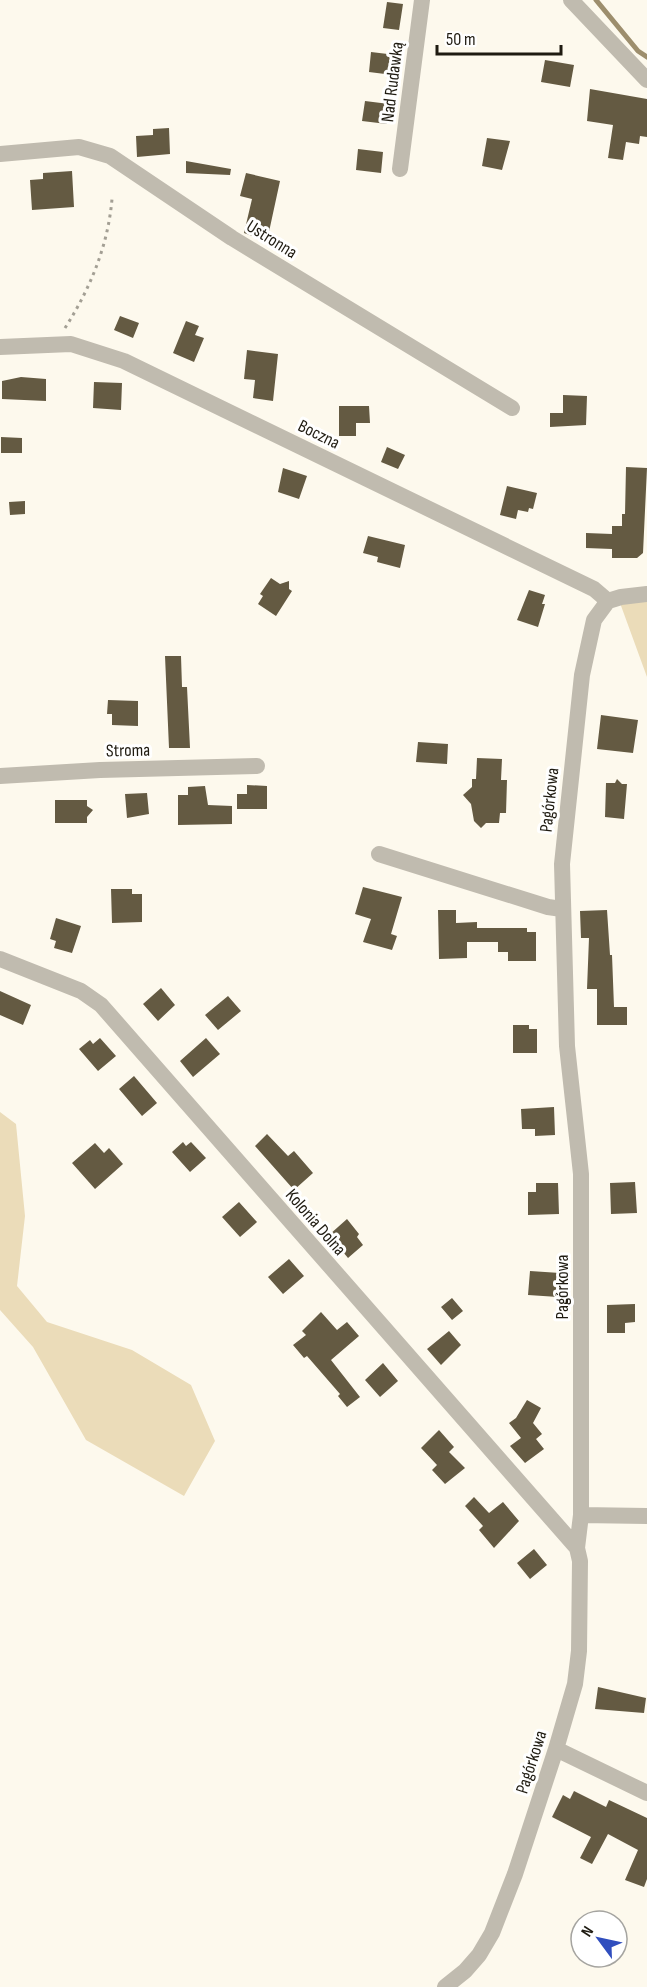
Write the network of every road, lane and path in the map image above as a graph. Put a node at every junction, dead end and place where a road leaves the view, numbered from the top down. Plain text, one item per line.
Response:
1 (422, 0) edge
2 (571, 0) edge
3 (647, 80) edge
4 (0, 154) edge
5 (400, 169) dead end
6 (112, 199) dead end
7 (54, 345) junction
8 (0, 347) edge
9 (512, 408) dead end
10 (647, 594) edge
11 (608, 601) junction
12 (257, 766) dead end
13 (0, 776) edge
14 (379, 854) dead end
15 (562, 909) junction
16 (0, 959) edge
17 (581, 1515) junction
18 (647, 1516) edge
19 (577, 1548) junction
20 (556, 1749) junction
21 (647, 1793) edge
22 (445, 1987) edge

1 - 5 street, Nad Rudawką
2 - 3 street
4 - 9 street, Ustronna
6 - 7 path
7 - 8 street, Boczna
7 - 11 street, Boczna
10 - 11 street
11 - 15 street, Pagórkowa
12 - 13 street, Stroma
14 - 15 street
15 - 17 street, Pagórkowa
16 - 19 street, Kolonia Dolna
17 - 18 street
17 - 19 street, Pagórkowa
19 - 20 street, Pagórkowa
20 - 21 street
20 - 22 street, Pagórkowa

